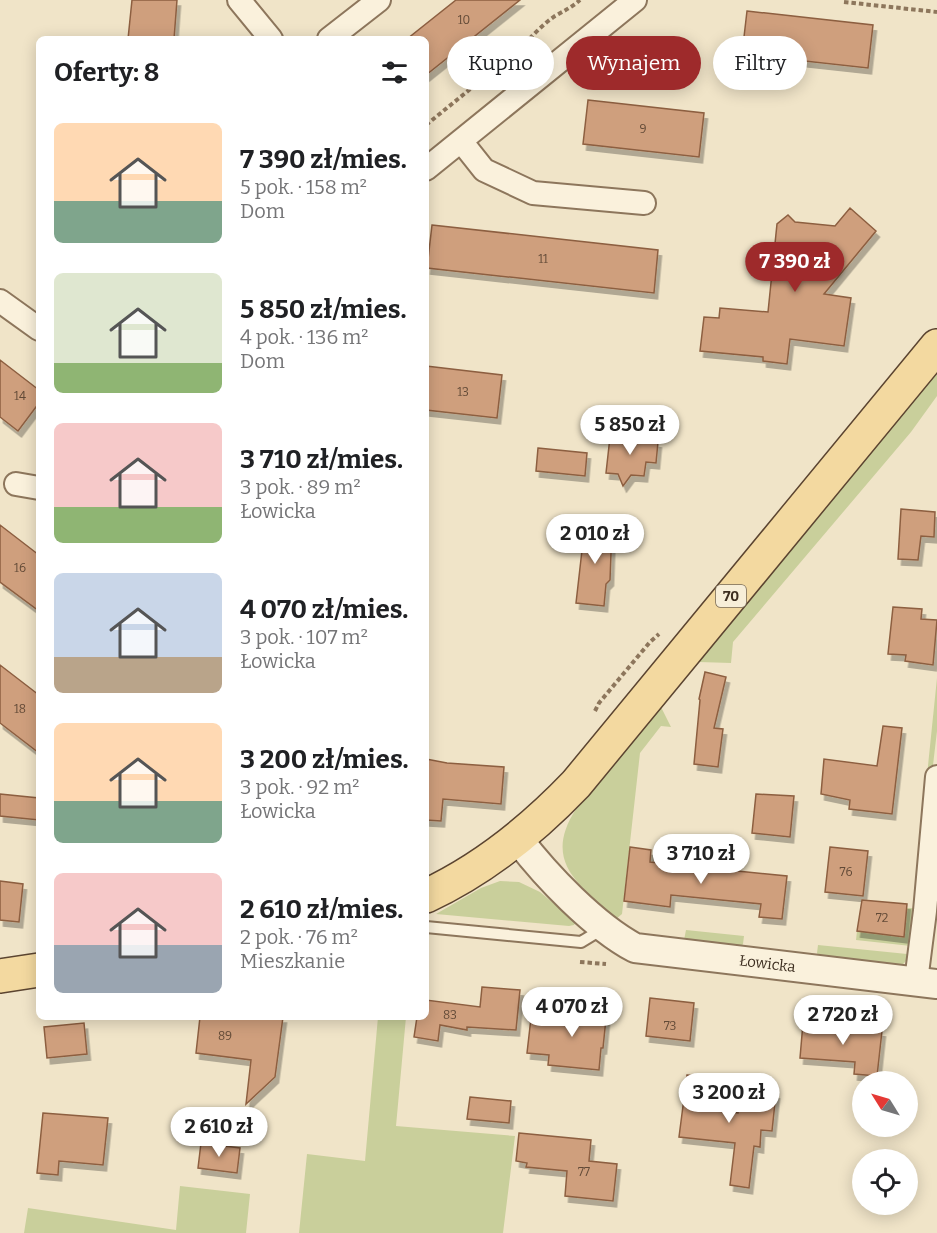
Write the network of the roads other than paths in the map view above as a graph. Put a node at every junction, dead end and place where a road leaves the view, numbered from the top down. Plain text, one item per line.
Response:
1 (239, 0) edge
2 (379, 0) edge
3 (635, 0) edge
4 (269, 36) edge
5 (333, 36) edge
6 (461, 141) junction
7 (429, 167) edge
8 (644, 203) dead end
9 (0, 301) edge
10 (36, 327) edge
11 (937, 346) edge
12 (16, 484) dead end
13 (36, 487) edge
14 (937, 777) edge
15 (518, 839) junction
16 (429, 895) edge
17 (429, 927) edge
18 (604, 928) junction
19 (36, 970) edge
20 (0, 976) edge
21 (926, 982) edge

1 - 4 street
2 - 5 street
3 - 6 street
6 - 7 street
6 - 8 street
9 - 10 street
11 - 15 main road, 70
12 - 13 street
14 - 21 street
15 - 16 main road, 70
15 - 18 street, Łowicka
17 - 18 lane
18 - 21 street, Łowicka
19 - 20 main road

